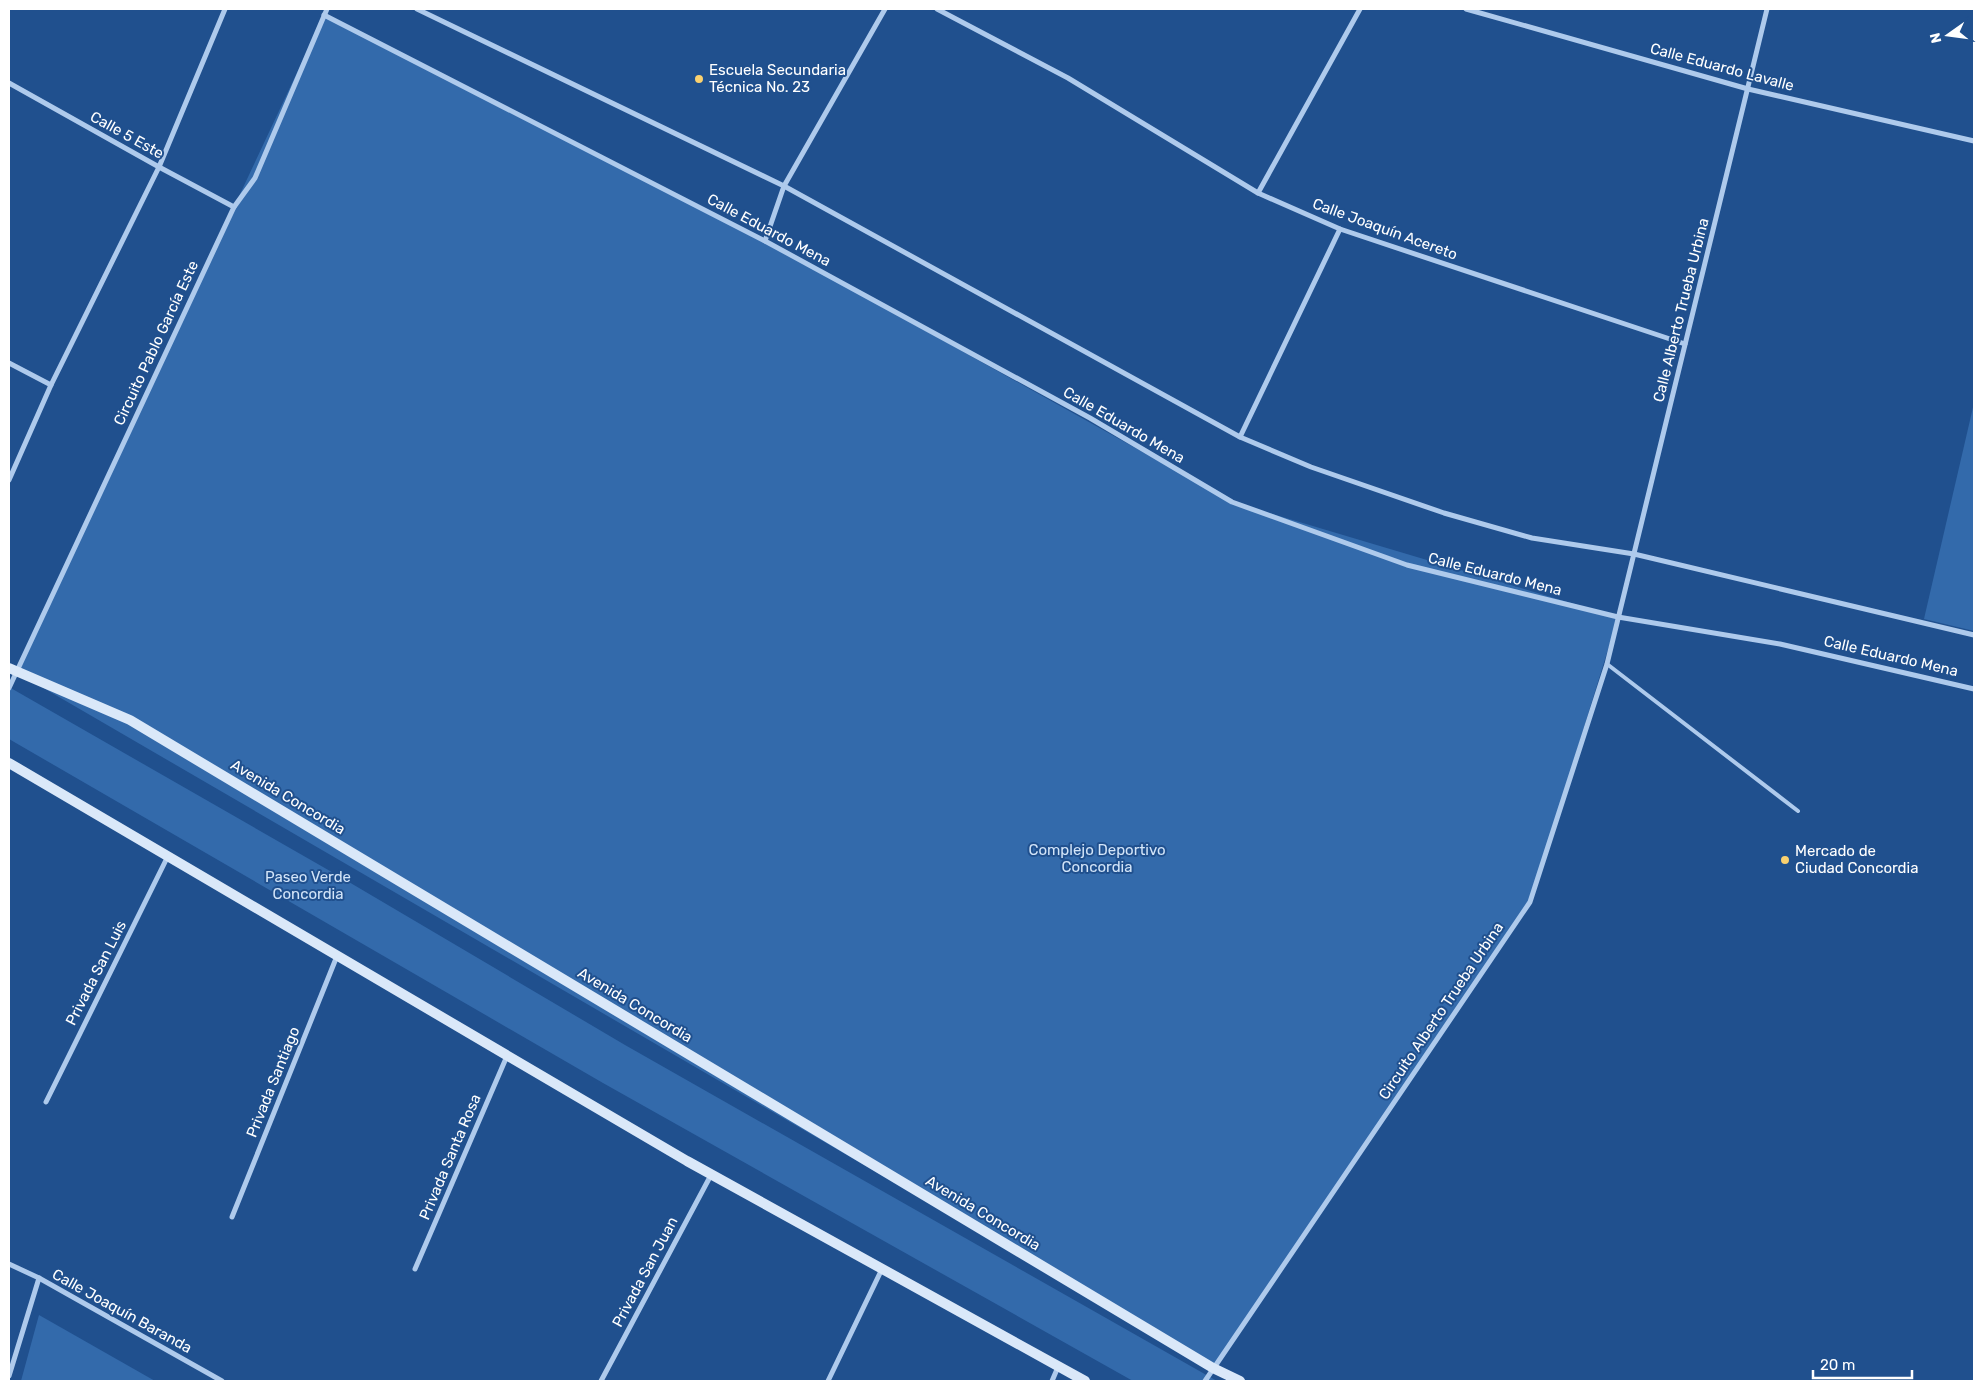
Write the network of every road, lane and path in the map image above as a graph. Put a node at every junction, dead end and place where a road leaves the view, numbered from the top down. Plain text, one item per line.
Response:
1 (225, 9) edge
2 (327, 9) edge
3 (417, 9) edge
4 (885, 9) edge
5 (937, 9) edge
6 (1360, 9) edge
7 (1466, 9) edge
8 (1767, 9) edge
9 (324, 15) junction
10 (9, 83) edge
11 (1748, 89) junction
12 (1974, 141) edge
13 (159, 167) junction
14 (784, 186) junction
15 (1258, 193) junction
16 (234, 207) junction
17 (1340, 229) junction
18 (765, 242) junction
19 (1685, 344) junction
20 (9, 364) edge
21 (51, 385) junction
22 (1240, 437) junction
23 (9, 480) edge
24 (1634, 554) junction
25 (1618, 617) junction
26 (1974, 635) edge
27 (1607, 664) junction
28 (12, 670) edge
29 (9, 688) edge
30 (1974, 688) edge
31 (9, 763) edge
32 (1798, 812) dead end
33 (168, 856) junction
34 (337, 956) junction
35 (508, 1055) junction
36 (46, 1102) dead end
37 (711, 1174) junction
38 (232, 1217) dead end
39 (9, 1264) edge
40 (416, 1269) dead end
41 (882, 1269) junction
42 (39, 1278) junction
43 (1058, 1367) junction
44 (1213, 1368) junction
45 (9, 1376) edge
46 (222, 1381) edge
47 (601, 1381) edge
48 (828, 1381) edge
49 (1052, 1381) edge
50 (1085, 1381) edge
51 (1205, 1381) edge
52 (1240, 1381) edge

1 - 13 street
2 - 9 street, Circuito Pablo García Este
3 - 14 street
4 - 14 street
5 - 15 street, Calle Joaquín Acereto
6 - 15 street
7 - 11 street, Calle Eduardo Lavalle
8 - 11 street, Calle Alberto Trueba Urbina
9 - 16 street, Circuito Pablo García Este
9 - 18 street, Calle Eduardo Mena
10 - 13 street, Calle 5 Este
11 - 12 street, Calle Eduardo Lavalle
11 - 19 street, Calle Alberto Trueba Urbina
13 - 16 street, Calle 5 Este
13 - 21 street
14 - 18 street
14 - 22 street
15 - 17 street, Calle Joaquín Acereto
16 - 28 street, Circuito Pablo García Este
17 - 19 street, Calle Joaquín Acereto
17 - 22 street
18 - 25 street, Calle Eduardo Mena
19 - 24 street, Calle Alberto Trueba Urbina
20 - 21 street
21 - 23 street
22 - 24 street
24 - 25 street, Calle Alberto Trueba Urbina
24 - 26 street
25 - 27 street, Circuito Alberto Trueba Urbina
25 - 30 street, Calle Eduardo Mena
27 - 32 lane
27 - 44 street, Circuito Alberto Trueba Urbina
28 - 29 street, Circuito Pablo García Este
28 - 44 main road, Avenida Concordia
31 - 33 main road
33 - 34 main road
33 - 36 street, Privada San Luis
34 - 35 main road
34 - 38 street, Privada Santiago
35 - 37 main road
35 - 40 street, Privada Santa Rosa
37 - 41 main road
37 - 47 street, Privada San Juan
39 - 42 street, Calle Joaquín Baranda
41 - 43 main road
41 - 48 street
42 - 45 street
42 - 46 street, Calle Joaquín Baranda
43 - 49 street
43 - 50 main road
44 - 51 street, Circuito Alberto Trueba Urbina
44 - 52 main road, Avenida Concordia

